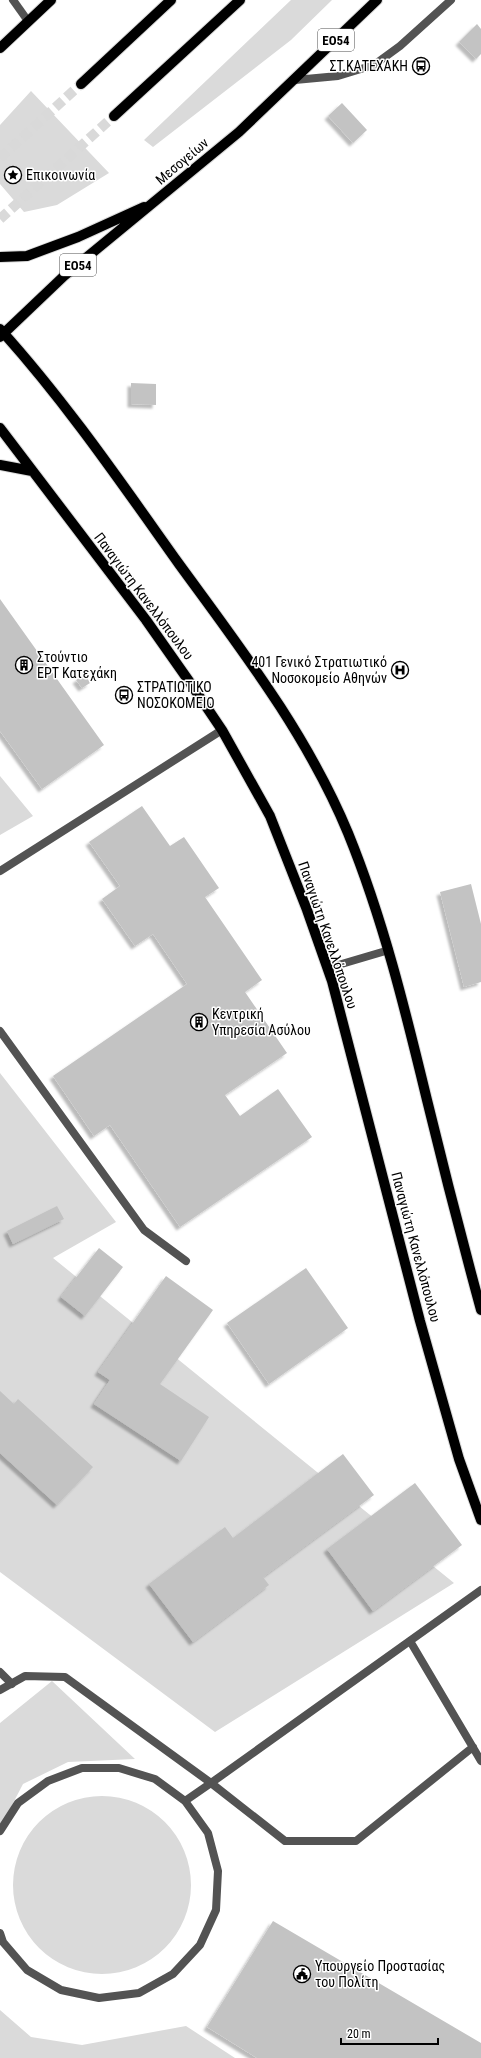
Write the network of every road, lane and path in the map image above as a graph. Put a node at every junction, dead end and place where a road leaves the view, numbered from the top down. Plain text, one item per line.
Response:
1 (13, 0) edge
2 (51, 0) edge
3 (171, 0) edge
4 (240, 0) edge
5 (377, 0) edge
6 (451, 0) edge
7 (28, 21) junction
8 (0, 48) edge
9 (295, 80) junction
10 (81, 84) tunnel mouth
11 (114, 116) tunnel mouth
12 (156, 202) junction
13 (0, 257) edge
14 (1, 333) edge
15 (0, 428) edge
16 (0, 465) edge
17 (32, 471) junction
18 (222, 730) junction
19 (0, 871) edge
20 (389, 950) junction
21 (328, 968) junction
22 (0, 1031) edge
23 (186, 1261) dead end
24 (481, 1310) edge
25 (481, 1520) edge
26 (481, 1590) edge
27 (410, 1641) junction
28 (0, 1672) edge
29 (12, 1684) junction
30 (0, 1690) edge
31 (473, 1747) junction
32 (481, 1761) edge
33 (211, 1783) junction
34 (185, 1801) junction
35 (0, 1831) edge
36 (0, 1933) edge

1 - 7 street
2 - 7 main road
3 - 10 main road
4 - 11 main road
5 - 9 main road, Μεσογείων / ΕΟ54
6 - 9 street
7 - 8 main road
9 - 12 main road, Μεσογείων / ΕΟ54
12 - 13 main road
12 - 14 main road, Μεσογείων / ΕΟ54
14 - 20 main road
15 - 17 main road, Παναγιώτη Κανελλόπουλου
16 - 17 main road
17 - 18 main road, Παναγιώτη Κανελλόπουλου
18 - 19 street
18 - 21 main road, Παναγιώτη Κανελλόπουλου
20 - 21 street
20 - 24 main road
21 - 25 main road, Παναγιώτη Κανελλόπουλου
22 - 23 street
26 - 27 street
27 - 31 street
27 - 33 street
28 - 29 street
29 - 30 street
29 - 33 street
31 - 32 street
31 - 33 street
33 - 34 street
34 - 35 street
34 - 36 street

